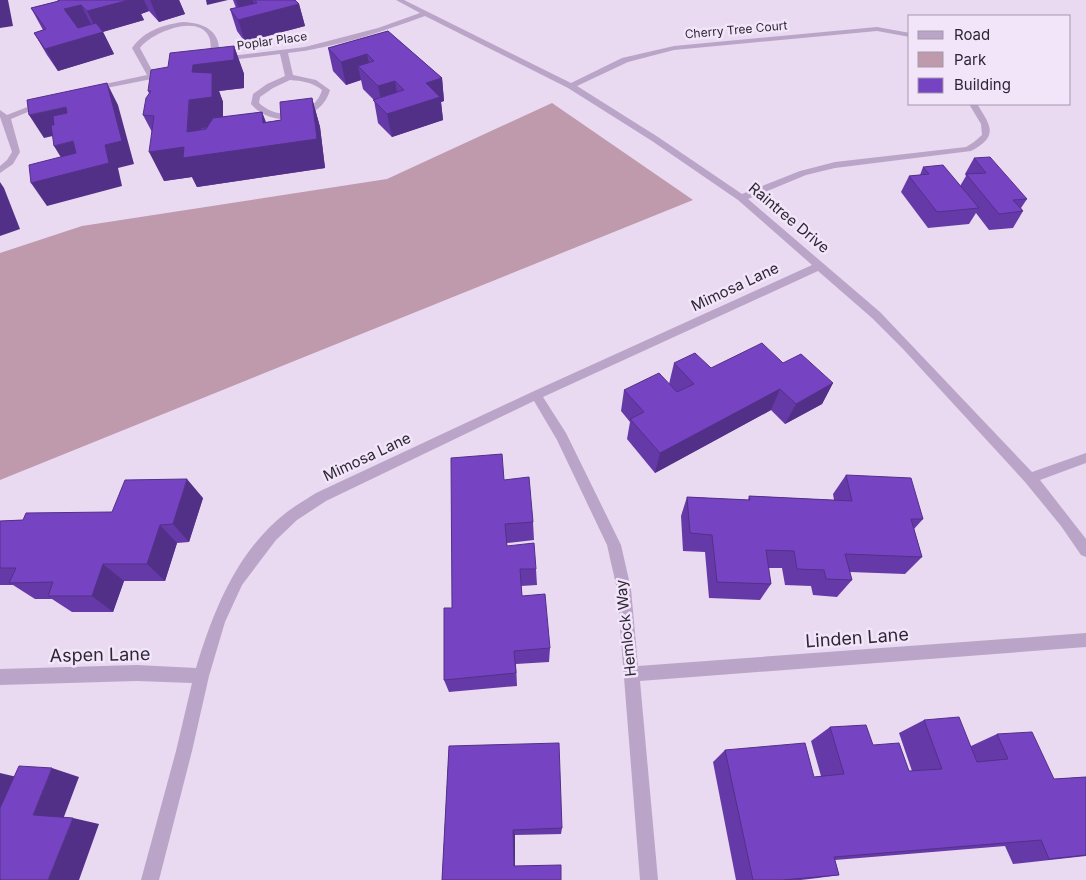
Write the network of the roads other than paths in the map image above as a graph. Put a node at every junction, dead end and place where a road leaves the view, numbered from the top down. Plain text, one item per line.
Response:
1 (399, 0) edge
2 (424, 14) junction
3 (908, 35) edge
4 (284, 53) junction
5 (171, 72) edge
6 (152, 77) junction
7 (289, 77) junction
8 (570, 86) junction
9 (85, 91) edge
10 (49, 102) edge
11 (973, 105) edge
12 (3, 116) edge
13 (0, 170) edge
14 (741, 198) junction
15 (820, 266) junction
16 (536, 395) junction
17 (1086, 458) edge
18 (1030, 478) junction
19 (1086, 550) edge
20 (1086, 640) edge
21 (632, 674) junction
22 (201, 676) junction
23 (0, 677) edge
24 (150, 880) edge
25 (649, 880) edge

1 - 2 street, Raintree Drive
2 - 4 street, Poplar Place
2 - 8 street, Raintree Drive
3 - 8 street, Cherry Tree Court
4 - 6 street, Poplar Place
4 - 7 street
5 - 6 street
6 - 9 street
7 - 7 street
8 - 14 street, Raintree Drive
10 - 12 street
11 - 14 street
12 - 13 street
14 - 15 street, Raintree Drive
15 - 16 street, Mimosa Lane
15 - 18 street, Raintree Drive
16 - 21 street, Hemlock Way
16 - 22 street, Mimosa Lane
17 - 18 street
18 - 19 street, Raintree Drive
20 - 21 street, Linden Lane
21 - 25 street, Hemlock Way
22 - 23 street, Aspen Lane
22 - 24 street, Mimosa Lane

